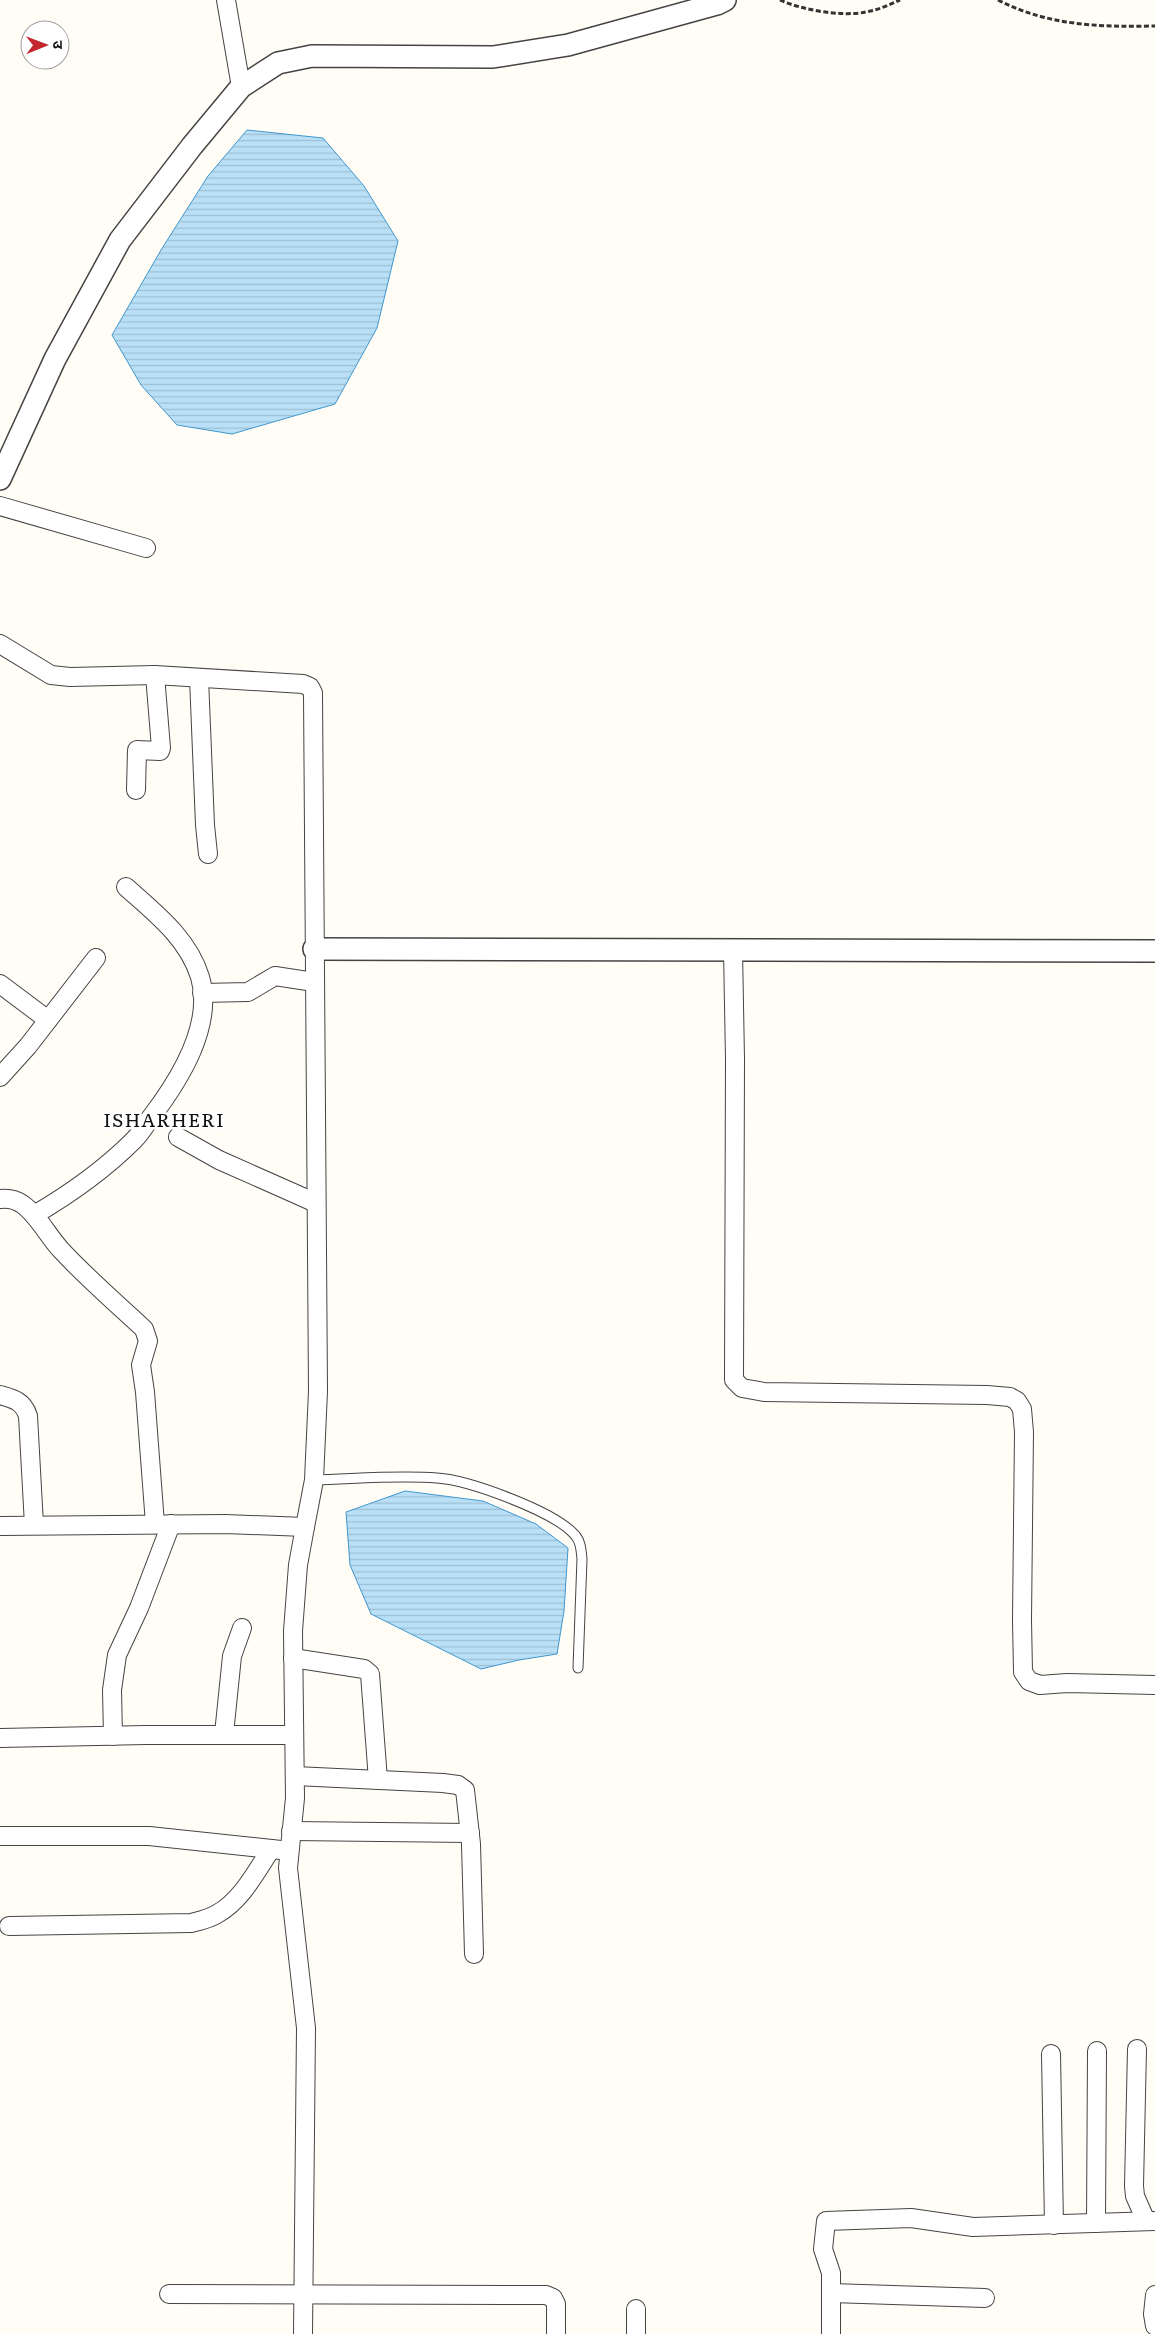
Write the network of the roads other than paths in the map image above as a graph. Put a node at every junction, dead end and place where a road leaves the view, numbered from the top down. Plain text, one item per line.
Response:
1 (226, 0) edge
2 (725, 0) edge
3 (241, 87) junction
4 (0, 479) edge
5 (0, 506) edge
6 (146, 548) dead end
7 (0, 644) edge
8 (155, 675) junction
9 (199, 678) junction
10 (136, 790) dead end
11 (208, 854) dead end
12 (126, 887) dead end
13 (314, 949) junction
14 (733, 950) junction
15 (1155, 952) edge
16 (96, 958) dead end
17 (314, 982) junction
18 (0, 984) edge
19 (202, 993) junction
20 (48, 1020) junction
21 (0, 1077) edge
22 (178, 1137) dead end
23 (0, 1199) edge
24 (316, 1203) junction
25 (34, 1215) junction
26 (0, 1395) edge
27 (314, 1480) junction
28 (163, 1524) junction
29 (0, 1526) edge
30 (34, 1526) junction
31 (305, 1527) junction
32 (242, 1628) dead end
33 (293, 1658) junction
34 (578, 1668) dead end
35 (1155, 1685) edge
36 (224, 1734) junction
37 (294, 1734) junction
38 (113, 1736) junction
39 (0, 1738) edge
40 (294, 1776) junction
41 (378, 1780) junction
42 (291, 1831) junction
43 (470, 1833) junction
44 (0, 1836) edge
45 (271, 1849) junction
46 (288, 1851) junction
47 (9, 1926) dead end
48 (474, 1954) dead end
49 (1137, 2049) dead end
50 (1097, 2050) dead end
51 (1051, 2054) dead end
52 (1150, 2221) edge
53 (1096, 2223) junction
54 (1054, 2225) junction
55 (830, 2293) junction
56 (169, 2294) dead end
57 (304, 2295) junction
58 (1155, 2295) edge
59 (985, 2298) dead end
60 (636, 2309) dead end
61 (1155, 2326) edge
62 (303, 2334) edge
63 (556, 2334) edge
64 (636, 2334) edge
65 (831, 2334) edge

1 - 3 street
2 - 3 street
3 - 4 street
5 - 6 street
7 - 8 street
8 - 9 street
8 - 10 street
9 - 11 street
9 - 13 street
12 - 19 street
13 - 14 street
13 - 17 street
14 - 15 street
14 - 35 street
16 - 20 street
17 - 19 street
17 - 24 street
18 - 20 street
19 - 25 street
20 - 21 street
22 - 24 street
23 - 25 street
24 - 27 street
25 - 28 street
26 - 30 street
27 - 31 street
27 - 34 lane
28 - 30 street
28 - 31 street
28 - 38 street
29 - 30 street
31 - 33 street
32 - 36 street
33 - 37 street
33 - 41 street
36 - 37 street
36 - 38 street
37 - 40 street
38 - 39 street
40 - 41 street
40 - 42 street
41 - 43 street
42 - 43 street
42 - 46 street
43 - 48 street
44 - 45 street
45 - 46 street
45 - 47 street
46 - 57 street
49 - 52 street
50 - 53 street
51 - 54 street
52 - 53 street
53 - 54 street
54 - 55 street
55 - 59 street
55 - 65 street
56 - 57 street
57 - 62 street
57 - 63 street
58 - 61 street
60 - 64 street

